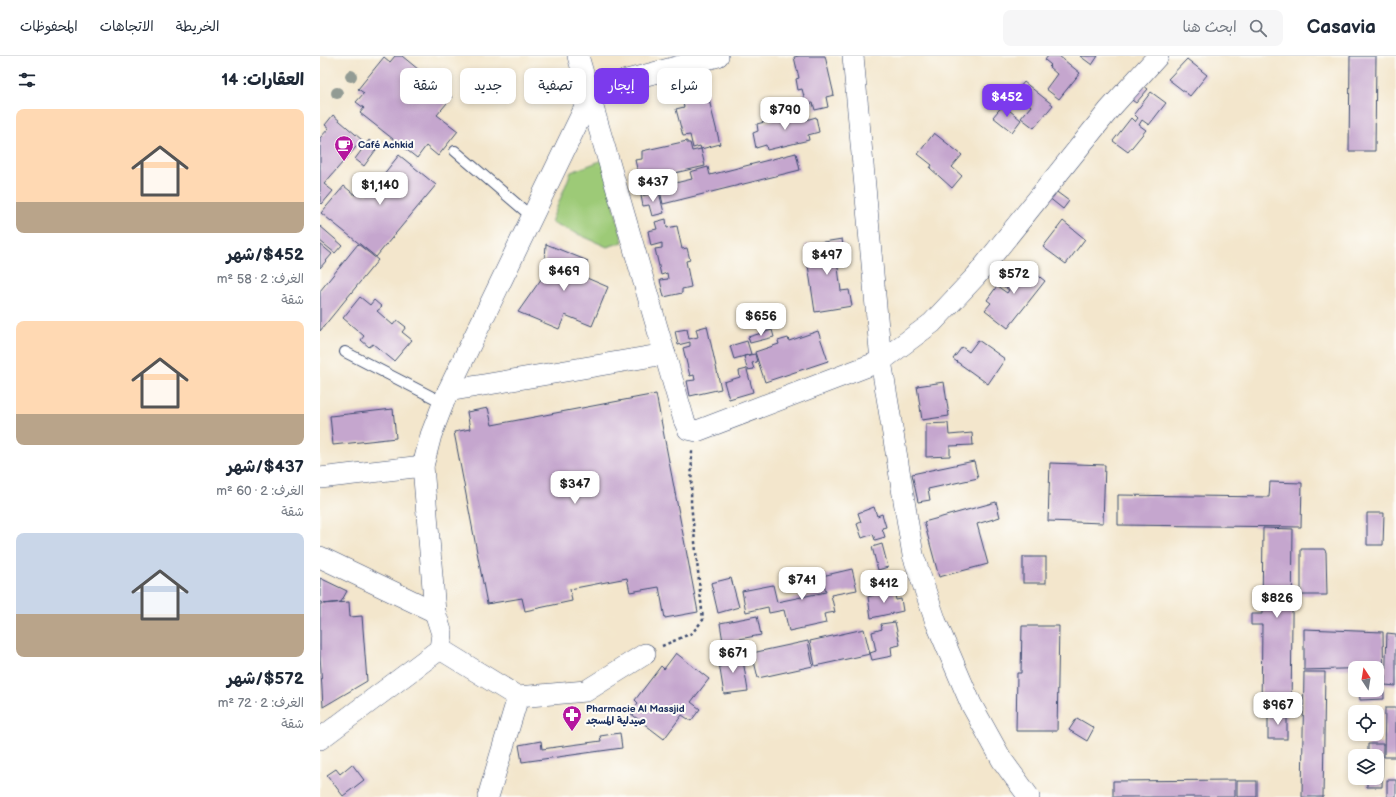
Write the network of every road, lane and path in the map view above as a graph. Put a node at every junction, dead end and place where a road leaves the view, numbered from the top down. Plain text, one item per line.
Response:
1 (578, 56) edge
2 (718, 56) edge
3 (853, 56) edge
4 (1158, 56) edge
5 (590, 97) junction
6 (455, 151) dead end
7 (532, 217) junction
8 (345, 352) dead end
9 (665, 354) junction
10 (881, 362) junction
11 (446, 397) junction
12 (688, 429) junction
13 (423, 466) junction
14 (320, 478) edge
15 (320, 557) edge
16 (435, 612) junction
17 (440, 649) junction
18 (644, 654) joint
19 (518, 697) junction
20 (320, 739) edge
21 (488, 797) edge
22 (1029, 797) edge

1 - 5 street
2 - 5 street
3 - 10 street
4 - 10 street
5 - 7 street
5 - 9 street
6 - 7 lane
7 - 11 street
8 - 11 lane
9 - 11 street
9 - 12 street
10 - 12 street
10 - 22 street
11 - 13 street
12 - 18 path
13 - 14 street
13 - 16 street
15 - 16 street
16 - 17 street
17 - 19 street
17 - 20 street
18 - 19 street
19 - 21 street

